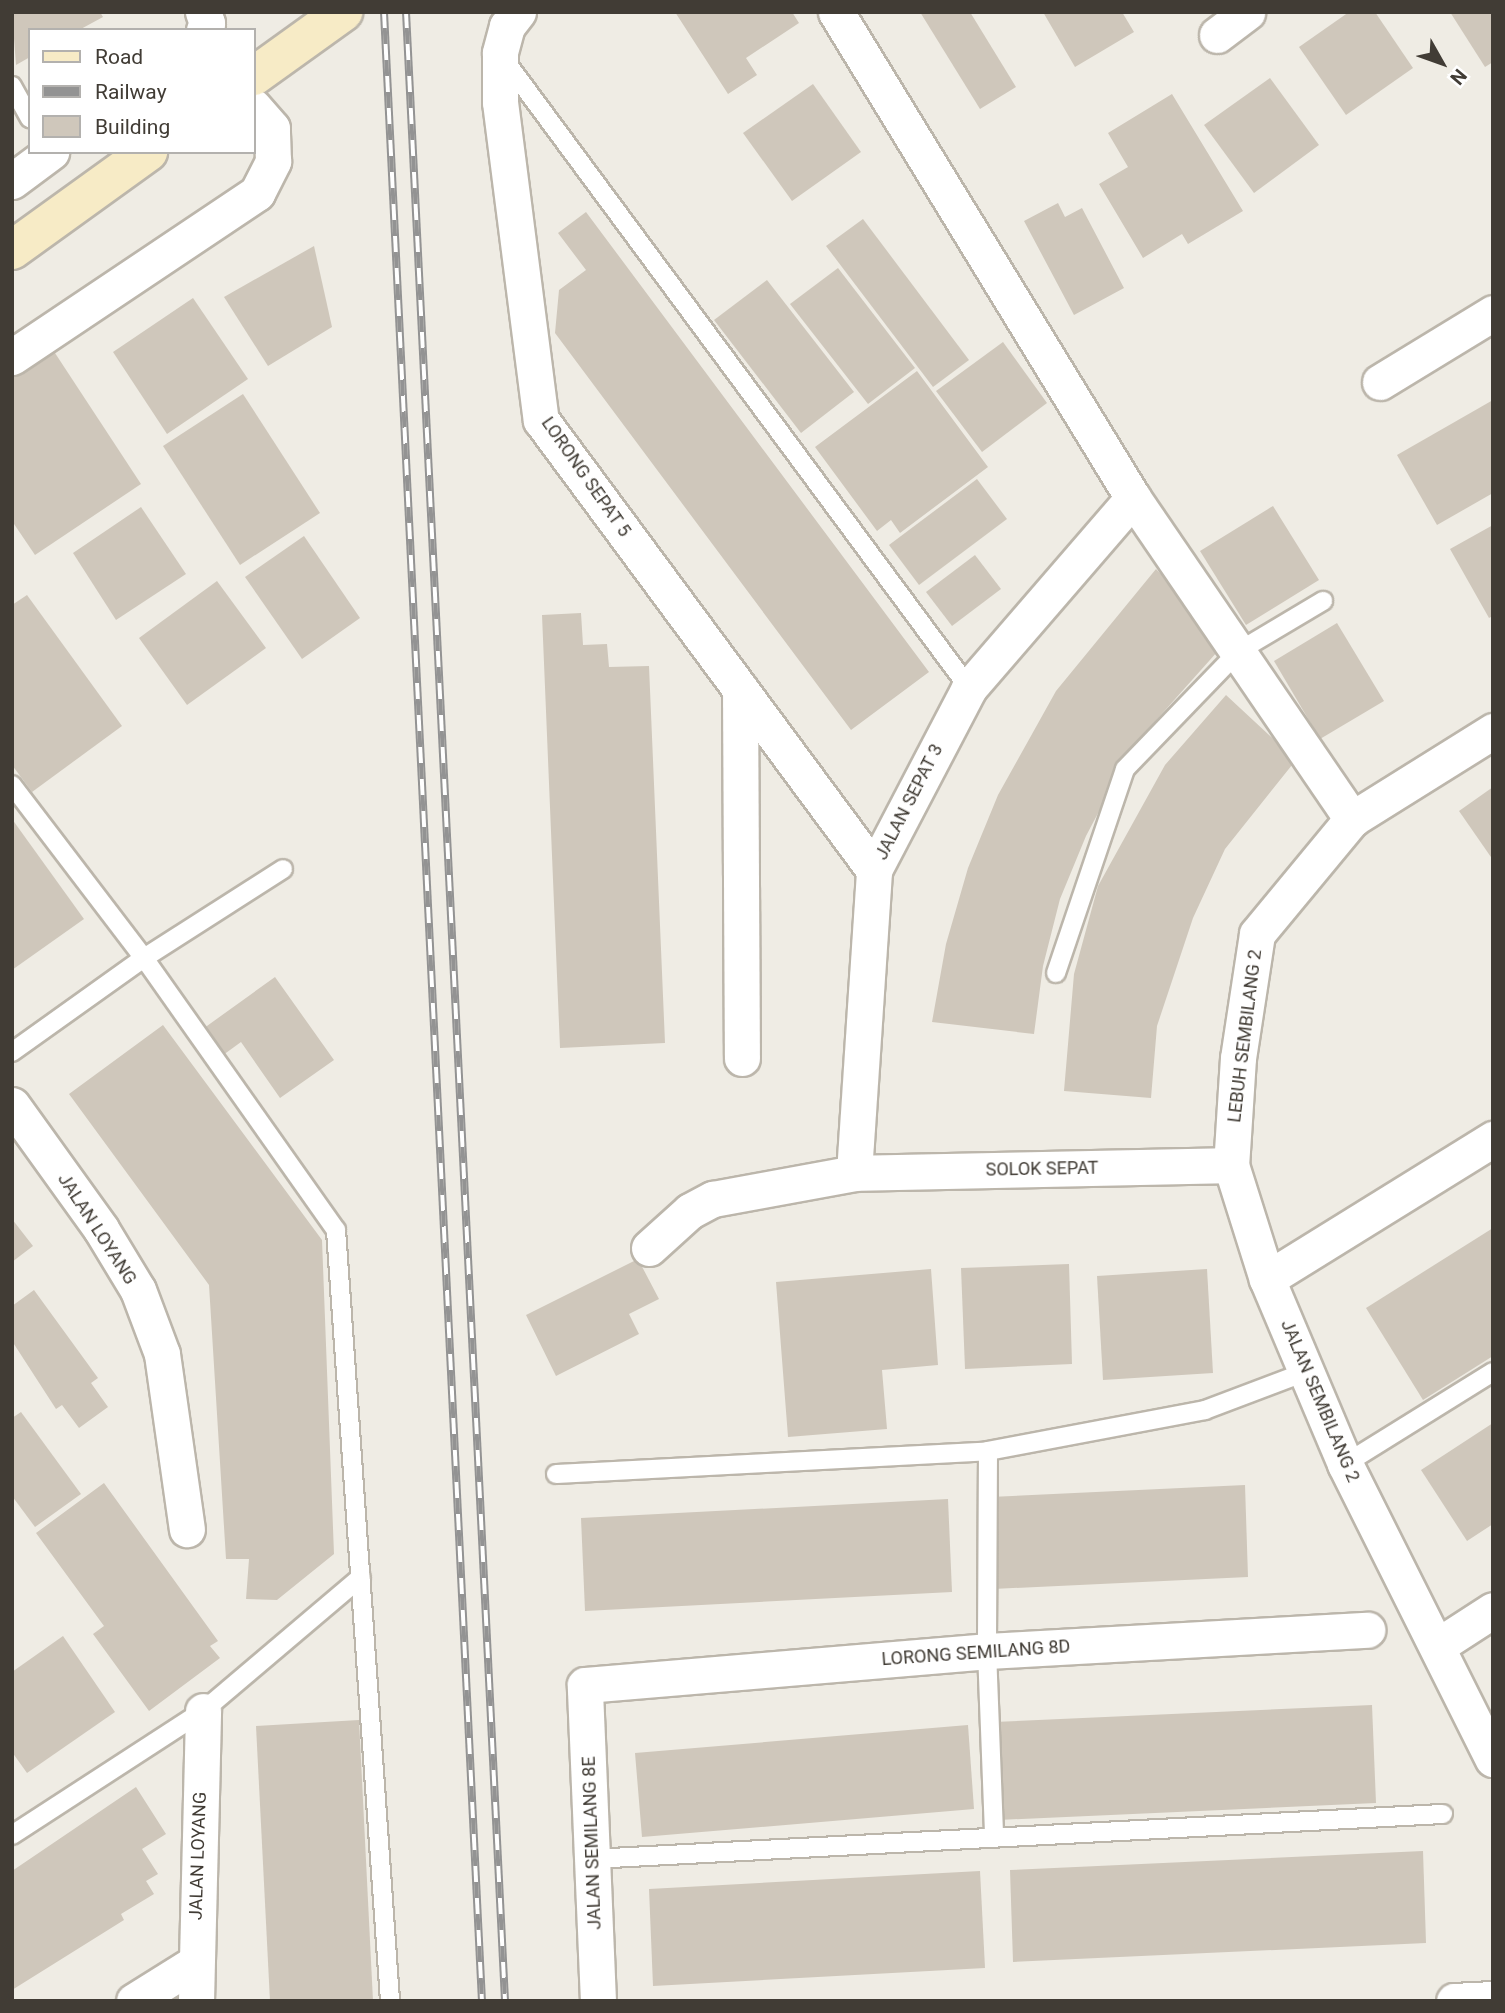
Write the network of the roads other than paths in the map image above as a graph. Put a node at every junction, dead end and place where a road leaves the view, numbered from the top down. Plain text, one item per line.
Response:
1 (343, 12) edge
2 (518, 12) edge
3 (836, 12) edge
4 (1247, 12) edge
5 (1217, 35) dead end
6 (500, 53) junction
7 (256, 75) edge
8 (12, 86) edge
9 (256, 109) edge
10 (28, 114) edge
11 (47, 154) edge
12 (145, 154) edge
13 (12, 181) edge
14 (12, 250) edge
15 (1493, 313) edge
16 (12, 357) edge
17 (1380, 382) dead end
18 (1133, 498) junction
19 (1323, 601) dead end
20 (1238, 651) junction
21 (969, 688) junction
22 (740, 689) junction
23 (1493, 732) edge
24 (12, 785) edge
25 (1352, 819) junction
26 (283, 869) dead end
27 (874, 870) junction
28 (144, 958) junction
29 (1056, 973) dead end
30 (12, 1052) edge
31 (742, 1058) dead end
32 (12, 1105) edge
33 (1493, 1139) edge
34 (1231, 1165) junction
35 (854, 1173) junction
36 (649, 1248) dead end
37 (1267, 1279) junction
38 (1308, 1371) junction
39 (1493, 1372) edge
40 (988, 1451) junction
41 (1345, 1464) junction
42 (556, 1474) dead end
43 (187, 1529) dead end
44 (361, 1577) junction
45 (1493, 1609) edge
46 (1367, 1630) dead end
47 (1438, 1645) junction
48 (987, 1651) junction
49 (585, 1685) joint
50 (203, 1712) junction
51 (1493, 1759) edge
52 (1443, 1814) dead end
53 (12, 1835) edge
54 (994, 1835) junction
55 (592, 1859) junction
56 (195, 1963) junction
57 (1493, 1999) edge
58 (134, 2001) edge
59 (196, 2001) edge
60 (390, 2001) edge
61 (598, 2001) edge
62 (1454, 2001) edge

1 - 7 main road
2 - 6 street, LORONG SEPAT 5
3 - 18 street
4 - 5 street
6 - 21 lane
6 - 22 street, LORONG SEPAT 5
8 - 10 lane
9 - 16 street
11 - 13 street
12 - 14 main road
15 - 17 street
18 - 20 street
18 - 21 street, JALAN SEPAT 3
19 - 20 lane
20 - 25 street
20 - 29 lane
21 - 27 street, JALAN SEPAT 3
22 - 27 street, LORONG SEPAT 5
22 - 31 street
23 - 25 street, LEBUH SEMBILANG 2
24 - 28 lane
25 - 34 street, LEBUH SEMBILANG 2
26 - 28 lane
27 - 35 street, JALAN SEPAT 3
28 - 30 lane
28 - 44 lane
32 - 43 street, JALAN LOYANG
33 - 37 street
34 - 35 street, SOLOK SEPAT
34 - 37 street, LEBUH SEMBILANG 2
35 - 36 street, SOLOK SEPAT
37 - 38 street, JALAN SEMBILANG 2
38 - 40 lane
38 - 41 street, JALAN SEMBILANG 2
39 - 41 lane
40 - 42 lane
40 - 48 lane
41 - 47 street, JALAN SEMBILANG 2
44 - 50 lane
44 - 60 lane
45 - 47 street
46 - 48 street, LORONG SEMILANG 8D
47 - 51 street, JALAN SEMBILANG 2
48 - 49 street, LORONG SEMILANG 8D
48 - 54 lane
49 - 55 street, JALAN SEMILANG 8E
50 - 53 lane
50 - 56 street, JALAN LOYANG
52 - 54 lane
54 - 55 lane
55 - 61 street, JALAN SEMILANG 8E
56 - 58 street
56 - 59 street, JALAN LOYANG
57 - 62 street

